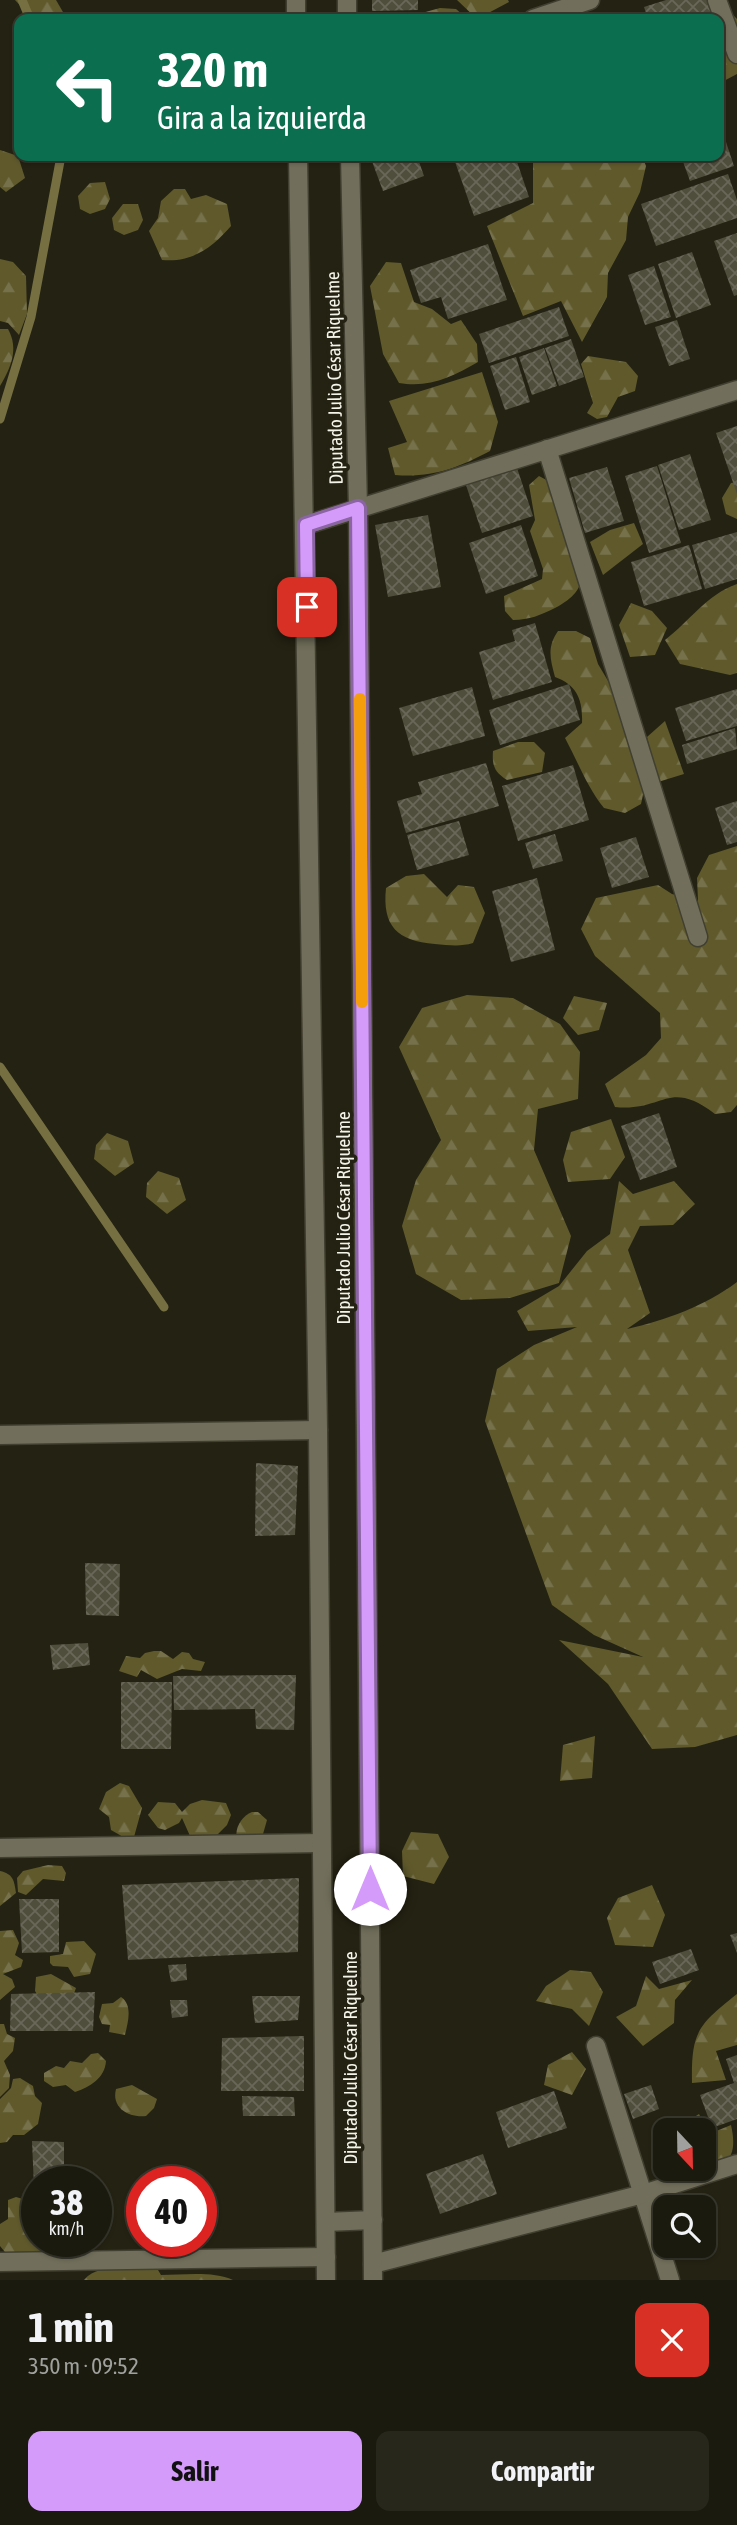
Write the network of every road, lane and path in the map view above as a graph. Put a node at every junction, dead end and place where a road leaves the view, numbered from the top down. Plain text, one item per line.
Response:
1 (590, 0) edge
2 (548, 14) edge
3 (724, 19) edge
4 (737, 54) edge
5 (298, 161) edge
6 (350, 161) edge
7 (737, 390) edge
8 (547, 449) junction
9 (358, 508) junction
10 (306, 525) junction
11 (698, 937) dead end
12 (318, 1430) junction
13 (0, 1435) edge
14 (321, 1843) junction
15 (0, 1848) edge
16 (596, 2046) dead end
17 (737, 2164) edge
18 (643, 2194) junction
19 (373, 2220) junction
20 (326, 2222) junction
21 (326, 2257) junction
22 (0, 2262) edge
23 (373, 2272) edge
24 (327, 2280) edge
25 (670, 2280) edge

1 - 2 street
3 - 4 street
5 - 10 street, Diputado Julio César Riquelme
6 - 9 street, Diputado Julio César Riquelme
7 - 8 street
8 - 9 street
8 - 11 street
9 - 10 street
9 - 19 street, Diputado Julio César Riquelme
10 - 12 street, Diputado Julio César Riquelme
12 - 13 street
12 - 14 street, Diputado Julio César Riquelme
14 - 15 street
14 - 20 street, Diputado Julio César Riquelme
16 - 18 street
17 - 18 street
18 - 23 street
18 - 25 street
19 - 20 street
19 - 23 street, Diputado Julio César Riquelme
20 - 21 street, Diputado Julio César Riquelme
21 - 22 street
21 - 24 street, Diputado Julio César Riquelme

